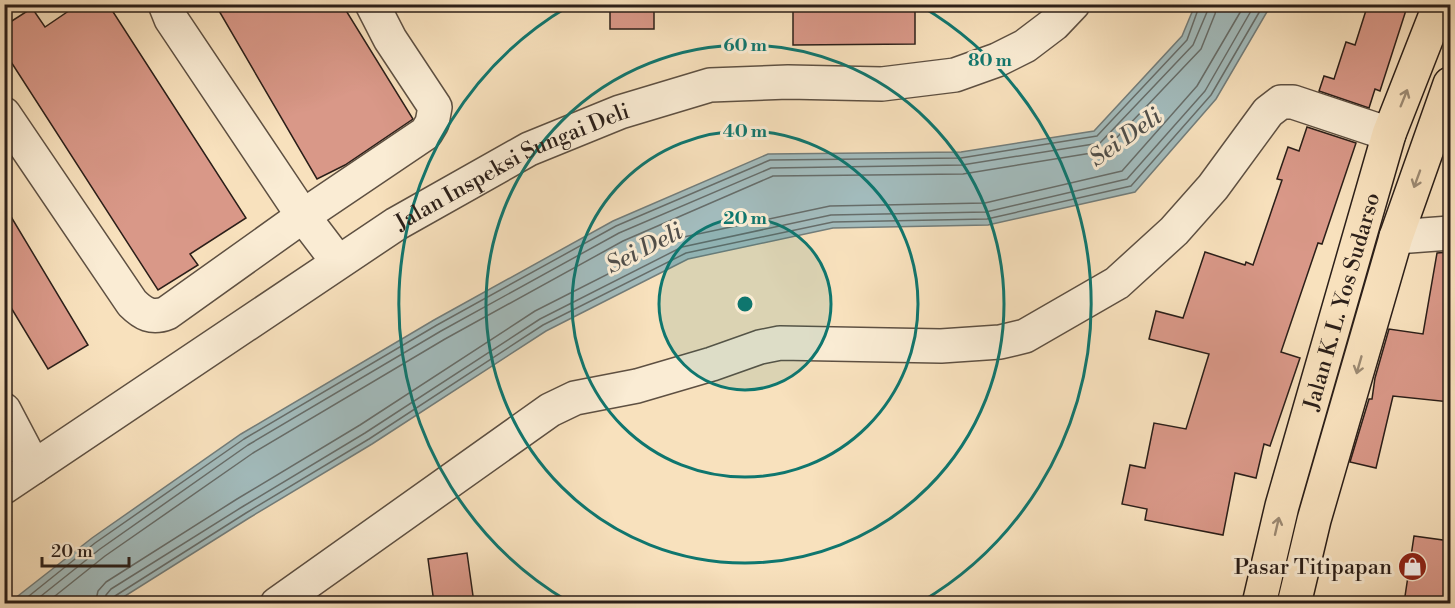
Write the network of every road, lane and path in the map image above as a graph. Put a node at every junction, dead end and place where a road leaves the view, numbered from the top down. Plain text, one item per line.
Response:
1 (165, 4) edge
2 (372, 4) edge
3 (1072, 4) edge
4 (1440, 4) edge
5 (1450, 84) edge
6 (4, 114) edge
7 (1389, 134) junction
8 (303, 216) junction
9 (1450, 233) edge
10 (1396, 237) junction
11 (338, 262) junction
12 (4, 410) edge
13 (34, 467) junction
14 (1292, 470) junction
15 (1326, 478) junction
16 (4, 487) edge
17 (299, 599) edge
18 (1259, 603) edge
19 (1294, 603) edge

1 - 8 street
2 - 8 street
3 - 11 street, Jalan Inspeksi Sungai Deli
7 -> 4 highway, Jalan K. L. Yos Sudarso
5 -> 10 highway, Jalan K. L. Yos Sudarso
6 - 8 street
7 - 14 highway, Jalan K. L. Yos Sudarso
7 - 17 street
8 - 11 street
9 - 10 street
10 -> 15 highway, Jalan K. L. Yos Sudarso
11 - 13 street, Jalan Inspeksi Sungai Deli
12 - 13 street
13 - 16 street, Jalan Inspeksi Sungai Deli
14 - 15 highway
18 -> 14 highway, Jalan K. L. Yos Sudarso
15 - 19 highway, Jalan K. L. Yos Sudarso

